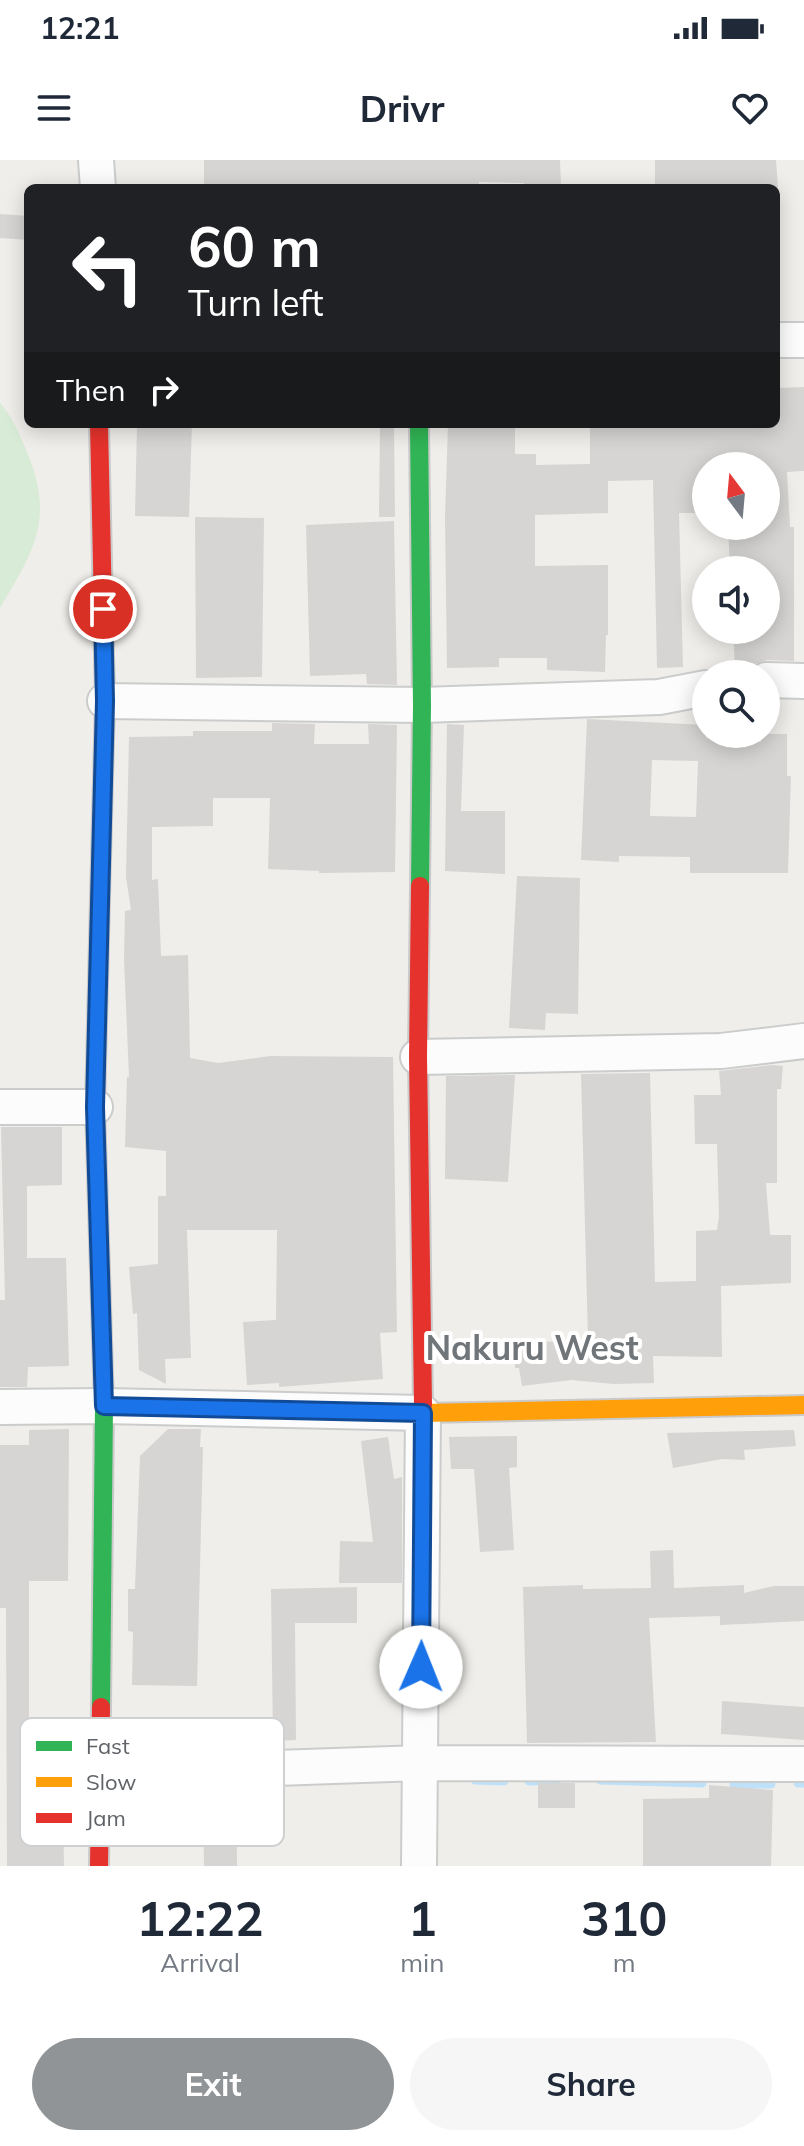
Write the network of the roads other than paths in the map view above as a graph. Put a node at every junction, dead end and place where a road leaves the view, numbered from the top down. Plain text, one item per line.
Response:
1 (96, 160) edge
2 (98, 184) edge
3 (780, 340) edge
4 (804, 340) edge
5 (99, 428) edge
6 (419, 428) edge
7 (780, 680) edge
8 (804, 681) edge
9 (692, 691) edge
10 (105, 701) junction
11 (422, 705) junction
12 (804, 1041) edge
13 (418, 1057) junction
14 (0, 1107) edge
15 (95, 1107) junction
16 (804, 1405) edge
17 (104, 1406) junction
18 (0, 1407) edge
19 (423, 1413) junction
20 (101, 1718) edge
21 (421, 1763) junction
22 (804, 1764) edge
23 (284, 1768) edge
24 (99, 1846) edge
25 (99, 1866) edge
26 (419, 1866) edge

1 - 2 street
3 - 4 street
5 - 10 street
6 - 11 street
7 - 8 street
9 - 11 street
10 - 11 street
10 - 15 street
11 - 13 street
12 - 13 street
13 - 19 street
14 - 15 street
15 - 17 street
16 - 19 street
17 - 18 street
17 - 19 street
17 - 20 street
19 - 21 street
21 - 22 street
21 - 23 street
21 - 26 street
24 - 25 street

